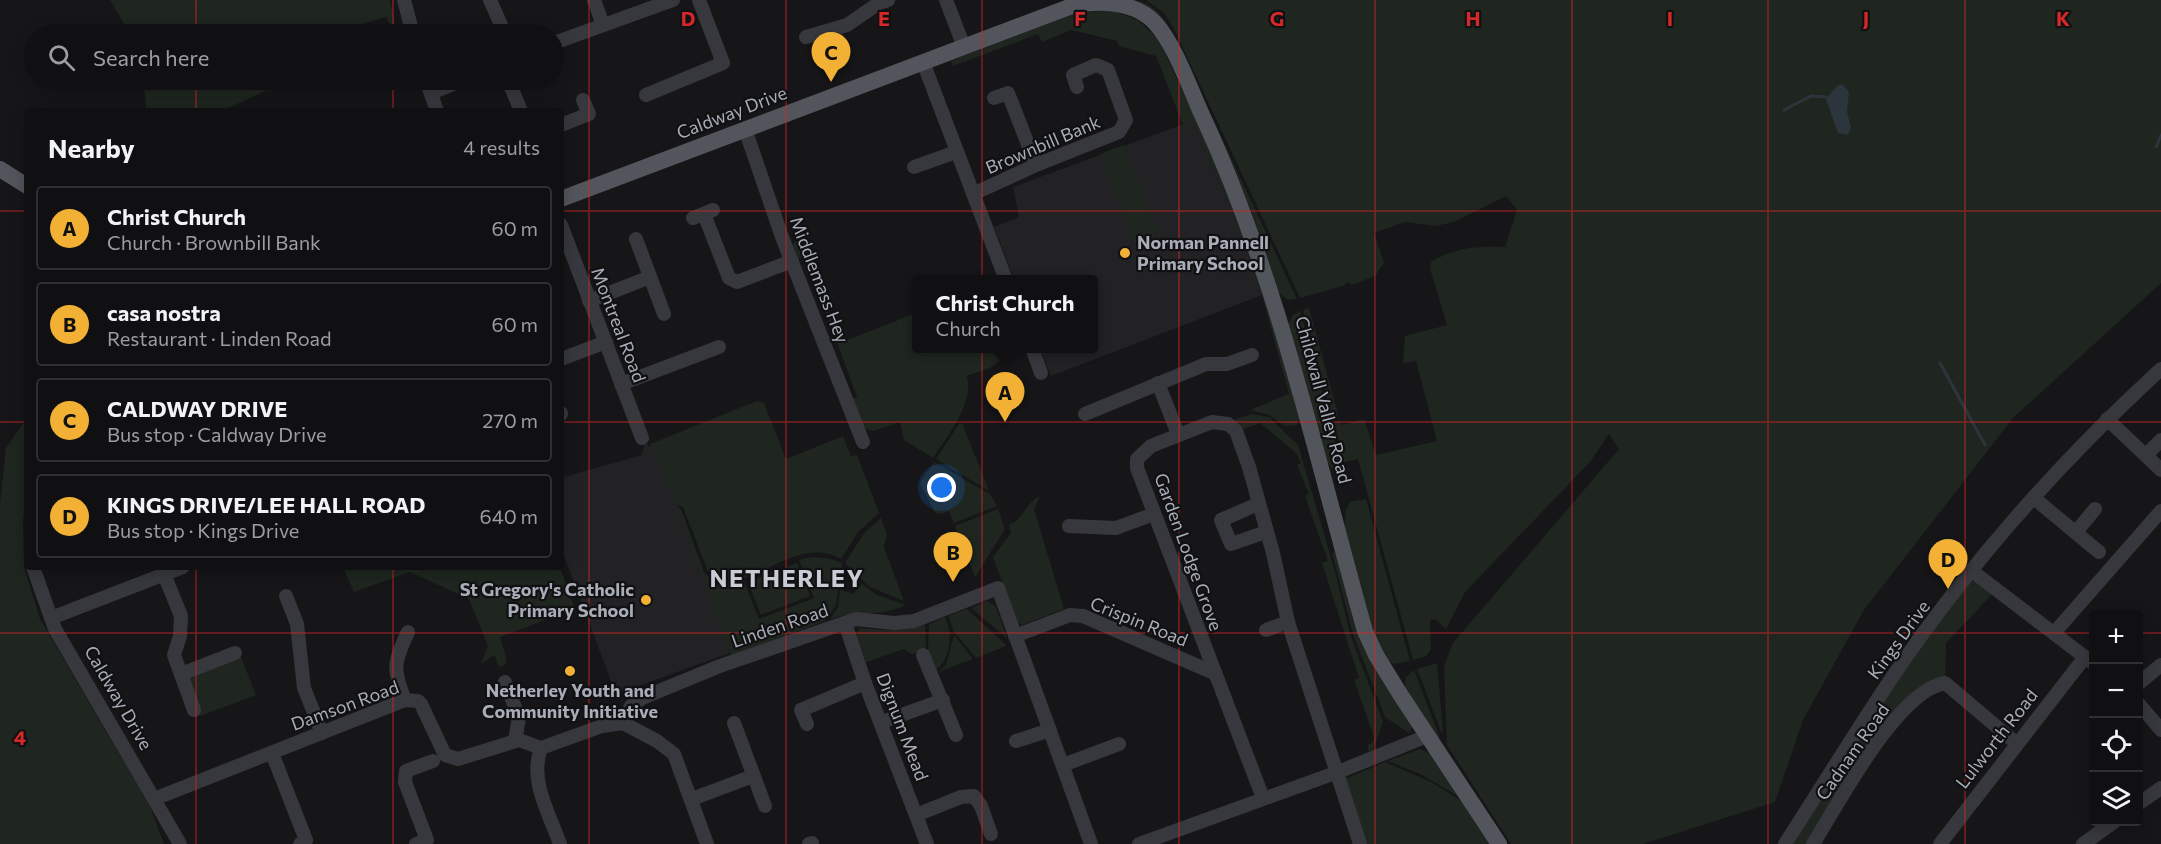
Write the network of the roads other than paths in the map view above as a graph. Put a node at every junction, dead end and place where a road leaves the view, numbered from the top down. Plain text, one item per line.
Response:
1 (404, 0) edge
2 (490, 0) edge
3 (594, 0) edge
4 (673, 0) edge
5 (699, 0) edge
6 (888, 0) edge
7 (946, 0) edge
8 (1087, 2) joint
9 (410, 24) edge
10 (501, 24) edge
11 (603, 25) junction
12 (806, 37) dead end
13 (564, 39) edge
14 (964, 47) junction
15 (923, 62) junction
16 (1077, 87) dead end
17 (429, 90) edge
18 (512, 90) edge
19 (646, 95) dead end
20 (994, 98) dead end
21 (584, 100) dead end
22 (436, 108) edge
23 (520, 108) edge
24 (564, 124) edge
25 (745, 129) junction
26 (956, 152) junction
27 (1036, 165) junction
28 (914, 167) dead end
29 (0, 169) edge
30 (24, 184) edge
31 (973, 194) junction
32 (564, 198) edge
33 (704, 214) dead end
34 (564, 233) edge
35 (636, 239) dead end
36 (792, 261) junction
37 (1004, 275) edge
38 (650, 277) junction
39 (590, 301) junction
40 (664, 314) dead end
41 (606, 342) junction
42 (718, 347) dead end
43 (1034, 353) edge
44 (1252, 355) dead end
45 (564, 358) edge
46 (2161, 369) edge
47 (1041, 373) dead end
48 (1158, 383) junction
49 (621, 384) junction
50 (1084, 414) dead end
51 (2107, 418) junction
52 (1178, 434) junction
53 (642, 438) dead end
54 (2161, 440) edge
55 (863, 442) dead end
56 (2146, 455) junction
57 (2161, 470) edge
58 (2035, 499) junction
59 (1258, 504) junction
60 (2095, 509) dead end
61 (2161, 511) edge
62 (1154, 514) junction
63 (1069, 526) dead end
64 (1266, 532) junction
65 (2076, 532) junction
66 (2099, 552) dead end
67 (34, 570) edge
68 (172, 570) edge
69 (1972, 571) junction
70 (286, 596) dead end
71 (51, 618) junction
72 (845, 622) junction
73 (1288, 622) junction
74 (1266, 630) dead end
75 (408, 632) dead end
76 (2054, 633) junction
77 (1015, 636) junction
78 (235, 654) dead end
79 (923, 655) dead end
80 (2089, 661) edge
81 (2161, 665) edge
82 (1214, 673) junction
83 (181, 674) junction
84 (2143, 681) edge
85 (505, 682) dead end
86 (864, 683) junction
87 (405, 700) junction
88 (943, 700) junction
89 (2143, 708) edge
90 (194, 710) dead end
91 (882, 722) junction
92 (623, 723) junction
93 (734, 723) dead end
94 (807, 724) dead end
95 (1050, 730) junction
96 (2161, 730) edge
97 (322, 733) junction
98 (956, 735) dead end
99 (1427, 736) junction
100 (515, 741) junction
101 (1016, 741) dead end
102 (2016, 743) junction
103 (1119, 744) dead end
104 (541, 748) junction
105 (272, 753) junction
106 (433, 761) dead end
107 (1063, 765) junction
108 (1338, 772) junction
109 (753, 776) junction
110 (2161, 788) edge
111 (1263, 798) junction
112 (154, 799) junction
113 (692, 799) junction
114 (2143, 801) edge
115 (765, 806) dead end
116 (916, 815) junction
117 (2108, 826) edge
118 (991, 834) dead end
119 (180, 844) edge
120 (300, 844) edge
121 (416, 844) edge
122 (560, 844) edge
123 (707, 844) edge
124 (927, 844) edge
125 (1091, 844) edge
126 (1139, 844) edge
127 (1360, 844) edge
128 (1500, 844) edge
129 (1785, 844) edge
130 (1813, 844) edge
131 (1940, 844) edge
132 (2083, 844) edge

1 - 9 street
2 - 10 street
3 - 11 street
4 - 11 street
5 - 19 street
6 - 12 street
7 - 14 street
8 - 14 main road, Caldway Drive
8 - 99 main road, Childwall Valley Road
11 - 13 street
14 - 15 main road, Caldway Drive
15 - 25 main road, Caldway Drive
15 - 26 street, Brownbill Bank
16 - 27 street, Brownbill Bank
17 - 22 street
18 - 23 street
20 - 27 street
21 - 24 street
25 - 32 main road, Caldway Drive
25 - 36 street, Middlemass Hey
26 - 28 street
26 - 31 street, Brownbill Bank
27 - 31 street, Brownbill Bank
29 - 30 main road
31 - 37 street, Brownbill Bank
33 - 36 street
34 - 39 street, Montreal Road
35 - 38 street
36 - 55 street, Middlemass Hey
38 - 39 street
38 - 40 street
39 - 41 street, Montreal Road
41 - 45 street
41 - 49 street, Montreal Road
42 - 49 street
43 - 47 street
44 - 48 street
46 - 51 street, Kings Drive
48 - 50 street
48 - 52 street
49 - 53 street, Montreal Road
51 - 56 street
51 - 58 street, Kings Drive
52 - 59 street, Garden Lodge Grove
52 - 62 street, Garden Lodge Grove
54 - 56 street
56 - 57 street
58 - 65 street
58 - 69 street, Kings Drive
59 - 64 street, Garden Lodge Grove
59 - 64 street
60 - 65 street
61 - 76 street
62 - 63 street
62 - 82 street, Garden Lodge Grove
64 - 73 street, Garden Lodge Grove
65 - 66 street
67 - 71 street, Caldway Drive
68 - 71 street
68 - 83 street
69 - 76 street
69 - 129 street, Kings Drive
70 - 97 street
71 - 112 street, Caldway Drive
72 - 77 street, Linden Road
72 - 86 street, Dignum Mead
72 - 92 street, Linden Road
73 - 74 street
73 - 108 street, Garden Lodge Grove
75 - 87 street
76 - 80 street
77 - 82 street, Crispin Road
77 - 95 street
78 - 83 street
79 - 88 street
80 - 102 street, Lulworth Road
81 - 84 street
82 - 111 street, Garden Lodge Grove
83 - 90 street
85 - 100 street
86 - 91 street, Dignum Mead
86 - 94 street
87 - 97 street, Damson Road
87 - 100 street, Damson Road
88 - 91 street
88 - 98 street
89 - 96 street
91 - 116 street, Dignum Mead
92 - 104 street
92 - 113 street
93 - 109 street
95 - 101 street
95 - 107 street
97 - 105 street, Damson Road
99 - 108 street
99 - 128 main road, Childwall Valley Road
100 - 104 street
102 - 130 street, Cadnam Road
102 - 131 street, Lulworth Road
103 - 107 street
104 - 122 street
105 - 112 street, Damson Road
105 - 120 street
106 - 121 street
107 - 125 street
108 - 111 street
108 - 127 street, Garden Lodge Grove
109 - 113 street
109 - 115 street
110 - 114 street
111 - 126 street
112 - 119 street, Caldway Drive
113 - 123 street
116 - 118 street
116 - 124 street, Dignum Mead
117 - 132 street

